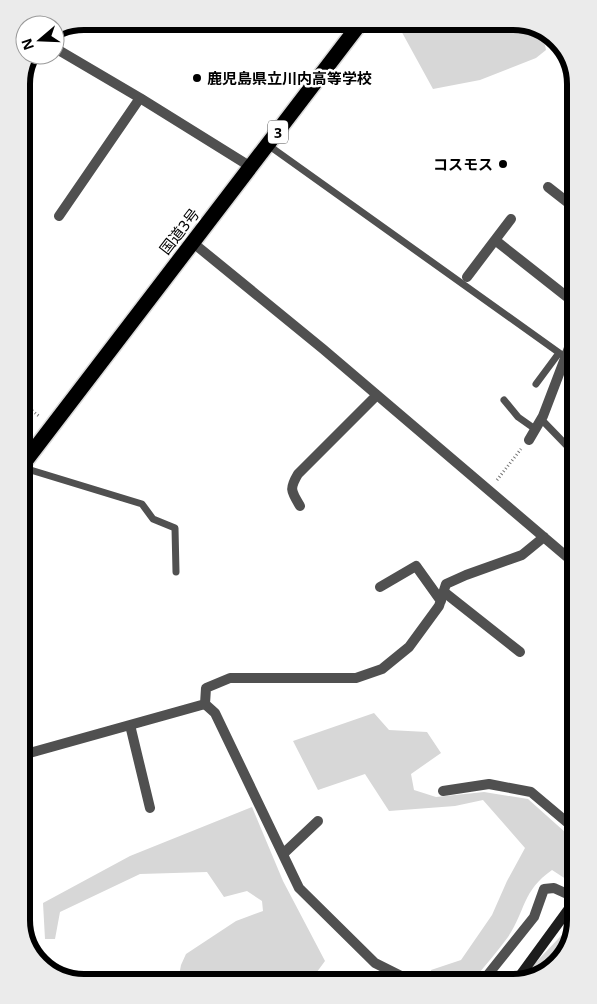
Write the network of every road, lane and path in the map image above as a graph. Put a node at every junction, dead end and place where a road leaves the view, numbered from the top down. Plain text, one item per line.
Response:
1 (355, 30) edge
2 (65, 54) edge
3 (140, 98) junction
4 (268, 145) junction
5 (251, 168) junction
6 (548, 187) dead end
7 (567, 203) edge
8 (59, 216) dead end
9 (511, 219) dead end
10 (496, 240) junction
11 (192, 242) junction
12 (467, 278) dead end
13 (567, 297) edge
14 (567, 348) edge
15 (562, 355) junction
16 (536, 384) dead end
17 (377, 395) junction
18 (504, 400) dead end
19 (541, 419) junction
20 (535, 429) junction
21 (529, 440) joint
22 (567, 446) edge
23 (30, 455) edge
24 (30, 470) edge
25 (488, 490) junction
26 (300, 506) dead end
27 (544, 537) junction
28 (567, 552) edge
29 (176, 572) dead end
30 (380, 587) dead end
31 (442, 597) junction
32 (520, 652) dead end
33 (205, 704) junction
34 (130, 725) junction
35 (30, 753) edge
36 (443, 791) dead end
37 (150, 808) dead end
38 (318, 821) dead end
39 (567, 822) edge
40 (283, 854) junction
41 (567, 894) edge
42 (567, 912) edge
43 (523, 973) edge
44 (397, 974) edge
45 (488, 974) edge

1 - 4 highway, 国道3号 / 3
2 - 3 street
3 - 5 street
3 - 8 street
4 - 5 highway, 国道3号 / 3
4 - 15 lane
5 - 11 highway, 国道3号 / 3
6 - 7 street
9 - 10 street
10 - 12 street
10 - 13 street
11 - 17 street
11 - 23 highway, 国道3号 / 3
14 - 15 street
15 - 16 lane
15 - 19 street
17 - 25 street
17 - 26 street
18 - 20 lane
19 - 20 street
19 - 22 lane
20 - 21 street
21 - 25 path
24 - 29 lane
25 - 27 street
27 - 28 street
27 - 31 street
30 - 31 street
31 - 32 street
31 - 33 street
33 - 34 street
33 - 40 street
34 - 35 street
34 - 37 street
36 - 39 street
38 - 40 street
40 - 44 street
41 - 45 street
42 - 43 street

